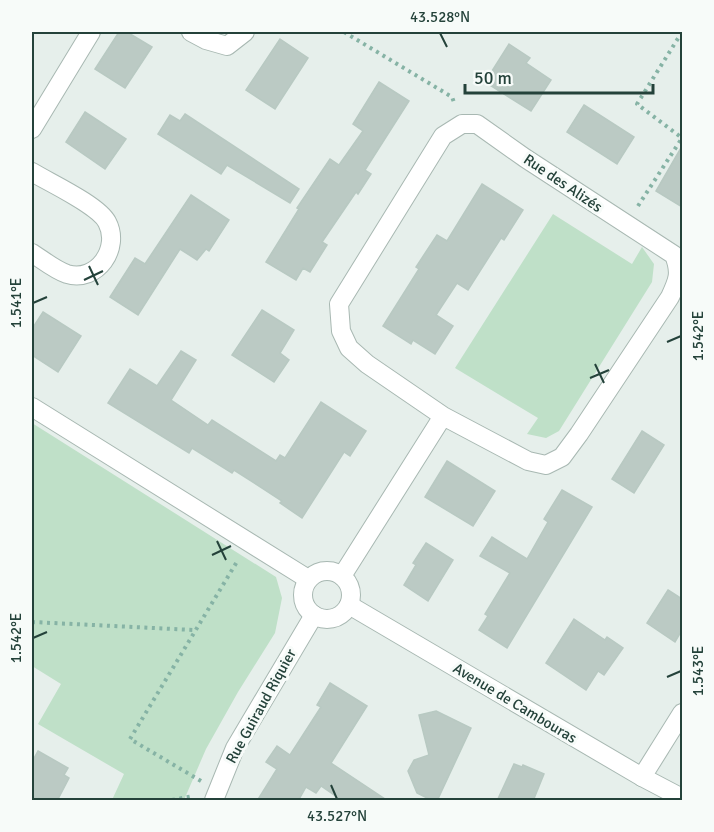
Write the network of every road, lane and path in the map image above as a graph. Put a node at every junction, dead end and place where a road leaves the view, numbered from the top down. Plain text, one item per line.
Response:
1 (91, 32) edge
2 (191, 32) edge
3 (245, 32) edge
4 (344, 32) edge
5 (682, 32) edge
6 (462, 124) junction
7 (32, 129) edge
8 (682, 138) edge
9 (32, 172) edge
10 (626, 225) junction
11 (32, 253) edge
12 (32, 407) edge
13 (443, 416) junction
14 (249, 541) junction
15 (342, 576) junction
16 (308, 579) junction
17 (350, 605) junction
18 (314, 615) junction
19 (32, 622) edge
20 (194, 630) junction
21 (682, 713) edge
22 (642, 777) junction
23 (216, 795) edge
24 (682, 798) edge

1 - 7 street
2 - 3 street
4 - 6 path
5 - 8 path
6 - 10 street, Rue des Alizés
6 - 13 street, Rue des Alizés
8 - 10 path
9 - 11 street
10 - 13 street, Rue des Alizés
12 - 14 street
13 - 15 street
14 - 16 street
14 - 20 path
15 - 16 street
15 - 17 street
16 - 18 street
17 - 18 street
17 - 22 street, Avenue de Cambouras
18 - 23 street, Rue Guiraud Riquier
19 - 20 path
20 - 23 path
21 - 22 street
22 - 24 street, Avenue de Cambouras

